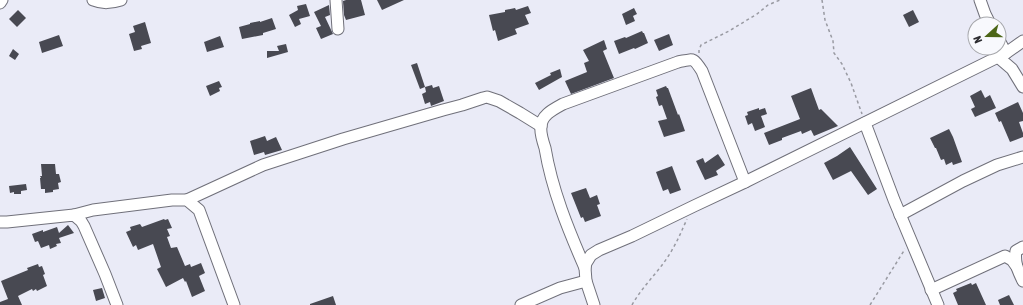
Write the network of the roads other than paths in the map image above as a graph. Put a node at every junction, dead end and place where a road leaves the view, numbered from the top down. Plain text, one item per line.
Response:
1 (93, 0) edge
2 (121, 0) edge
3 (336, 0) edge
4 (980, 0) edge
5 (986, 16) edge
6 (338, 29) dead end
7 (1023, 41) edge
8 (1007, 52) edge
9 (1000, 56) edge
10 (1003, 56) edge
11 (1023, 87) edge
12 (865, 123) junction
13 (540, 126) junction
14 (1023, 157) edge
15 (745, 182) junction
16 (187, 200) junction
17 (74, 215) junction
18 (900, 215) junction
19 (4, 222) edge
20 (0, 233) edge
21 (1019, 249) edge
22 (1005, 256) junction
23 (1017, 267) junction
24 (584, 268) junction
25 (586, 281) junction
26 (1023, 281) edge
27 (932, 290) junction
28 (116, 305) edge
29 (234, 305) edge
30 (521, 305) edge
31 (594, 305) edge
32 (938, 305) edge

1 - 2 street
3 - 6 street
4 - 5 street
7 - 8 street
9 - 12 street
10 - 11 street
12 - 15 street
12 - 18 street
13 - 15 street
13 - 16 street
13 - 24 street
14 - 18 street
15 - 24 street
16 - 17 street
16 - 29 street
17 - 19 street
17 - 28 street
18 - 27 street
19 - 20 street
21 - 22 street
21 - 23 street
22 - 23 street
22 - 27 street
23 - 26 street
24 - 25 street
25 - 30 street
25 - 31 street
27 - 32 street

